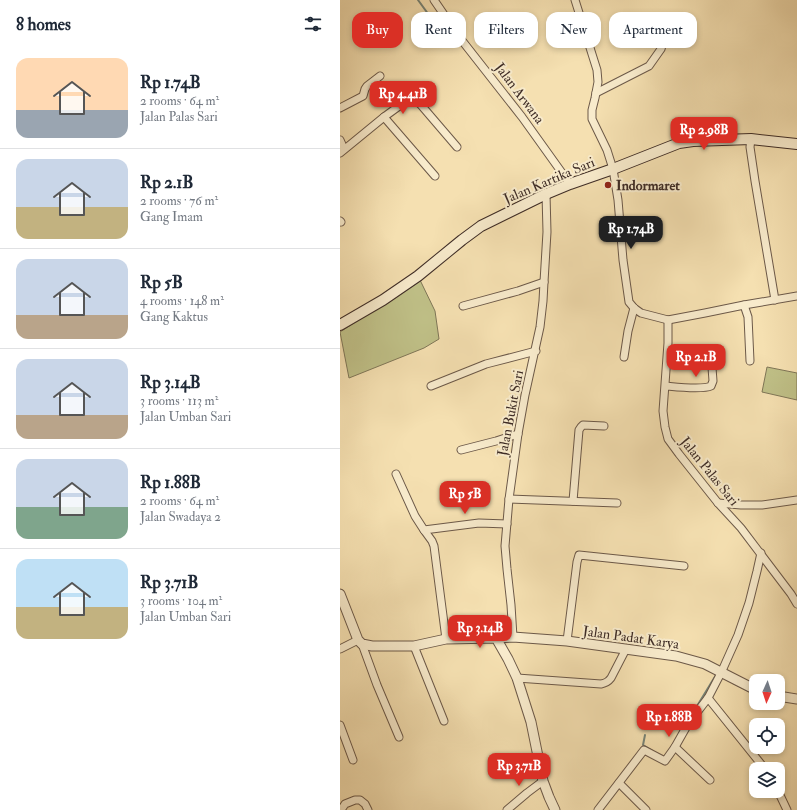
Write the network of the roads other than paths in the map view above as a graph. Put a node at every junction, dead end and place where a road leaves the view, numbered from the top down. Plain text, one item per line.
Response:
1 (434, 0) edge
2 (575, 0) edge
3 (661, 48) edge
4 (380, 76) dead end
5 (596, 93) junction
6 (340, 108) edge
7 (384, 117) junction
8 (751, 139) junction
9 (340, 140) edge
10 (797, 144) edge
11 (457, 147) dead end
12 (342, 151) edge
13 (613, 169) junction
14 (435, 176) dead end
15 (570, 184) junction
16 (546, 194) junction
17 (544, 282) junction
18 (797, 296) edge
19 (775, 300) junction
20 (744, 305) junction
21 (463, 306) dead end
22 (634, 308) junction
23 (668, 320) junction
24 (340, 325) edge
25 (536, 351) junction
26 (711, 354) dead end
27 (624, 357) dead end
28 (750, 361) dead end
29 (431, 386) dead end
30 (666, 386) junction
31 (604, 426) dead end
32 (518, 434) junction
33 (461, 450) dead end
34 (396, 474) dead end
35 (509, 499) junction
36 (797, 500) edge
37 (573, 501) junction
38 (617, 503) dead end
39 (718, 503) junction
40 (507, 524) junction
41 (424, 530) junction
42 (760, 553) junction
43 (684, 566) dead end
44 (794, 592) edge
45 (340, 594) edge
46 (797, 604) edge
47 (513, 637) junction
48 (496, 638) junction
49 (446, 639) junction
50 (567, 641) junction
51 (360, 642) junction
52 (414, 646) junction
53 (340, 648) edge
54 (626, 649) junction
55 (721, 673) junction
56 (517, 678) junction
57 (749, 687) edge
58 (785, 697) edge
59 (708, 698) junction
60 (797, 699) edge
61 (444, 721) dead end
62 (340, 726) edge
63 (399, 737) dead end
64 (675, 747) junction
65 (353, 760) dead end
66 (759, 762) edge
67 (543, 780) junction
68 (710, 780) dead end
69 (619, 783) junction
70 (781, 798) edge
71 (341, 810) edge
72 (368, 810) edge
73 (507, 810) edge
74 (555, 810) edge
75 (598, 810) edge
76 (646, 810) edge
77 (787, 810) edge

1 - 15 street, Jalan Arwana
2 - 5 street
3 - 5 street
4 - 6 street
5 - 13 street
7 - 11 street
7 - 12 street
7 - 14 street
8 - 10 main road, Jalan Kartika Sari
8 - 13 main road, Jalan Kartika Sari
8 - 19 street
9 - 12 street
13 - 15 main road, Jalan Kartika Sari
13 - 22 street
15 - 16 main road, Jalan Kartika Sari
16 - 17 street, Jalan Bukit Sari
16 - 24 main road, Jalan Kartika Sari
17 - 21 street
17 - 25 street, Jalan Bukit Sari
18 - 19 street
19 - 20 street
20 - 23 street
20 - 28 street
22 - 23 street
22 - 27 street
23 - 30 street, Jalan Palas Sari
25 - 29 street
25 - 32 street, Jalan Bukit Sari
26 - 30 street
30 - 39 street, Jalan Palas Sari
31 - 37 street
32 - 33 street
32 - 35 street, Jalan Bukit Sari
34 - 41 street
35 - 37 street
35 - 40 street, Jalan Bukit Sari
36 - 39 street
37 - 38 street
39 - 42 street, Jalan Palas Sari
40 - 41 street
40 - 47 street, Jalan Bukit Sari
41 - 49 street
42 - 44 street, Jalan Palas Sari
42 - 55 street
43 - 50 street
44 - 46 street, Jalan Palas Sari
45 - 51 street
47 - 48 street, Jalan Padat Karya
47 - 50 street, Jalan Padat Karya
48 - 49 street, Jalan Padat Karya
48 - 56 street
49 - 52 street, Jalan Padat Karya
50 - 54 street, Jalan Padat Karya
51 - 52 street, Jalan Padat Karya
51 - 53 street
51 - 63 street
52 - 61 street
54 - 55 street, Jalan Padat Karya
54 - 56 street
55 - 57 street, Jalan Padat Karya
55 - 59 street
56 - 67 street
58 - 60 street
59 - 64 street
59 - 66 street
62 - 65 street
64 - 68 street
64 - 69 street
67 - 73 street
67 - 74 street
69 - 75 street
69 - 76 street
70 - 77 street
71 - 72 street

